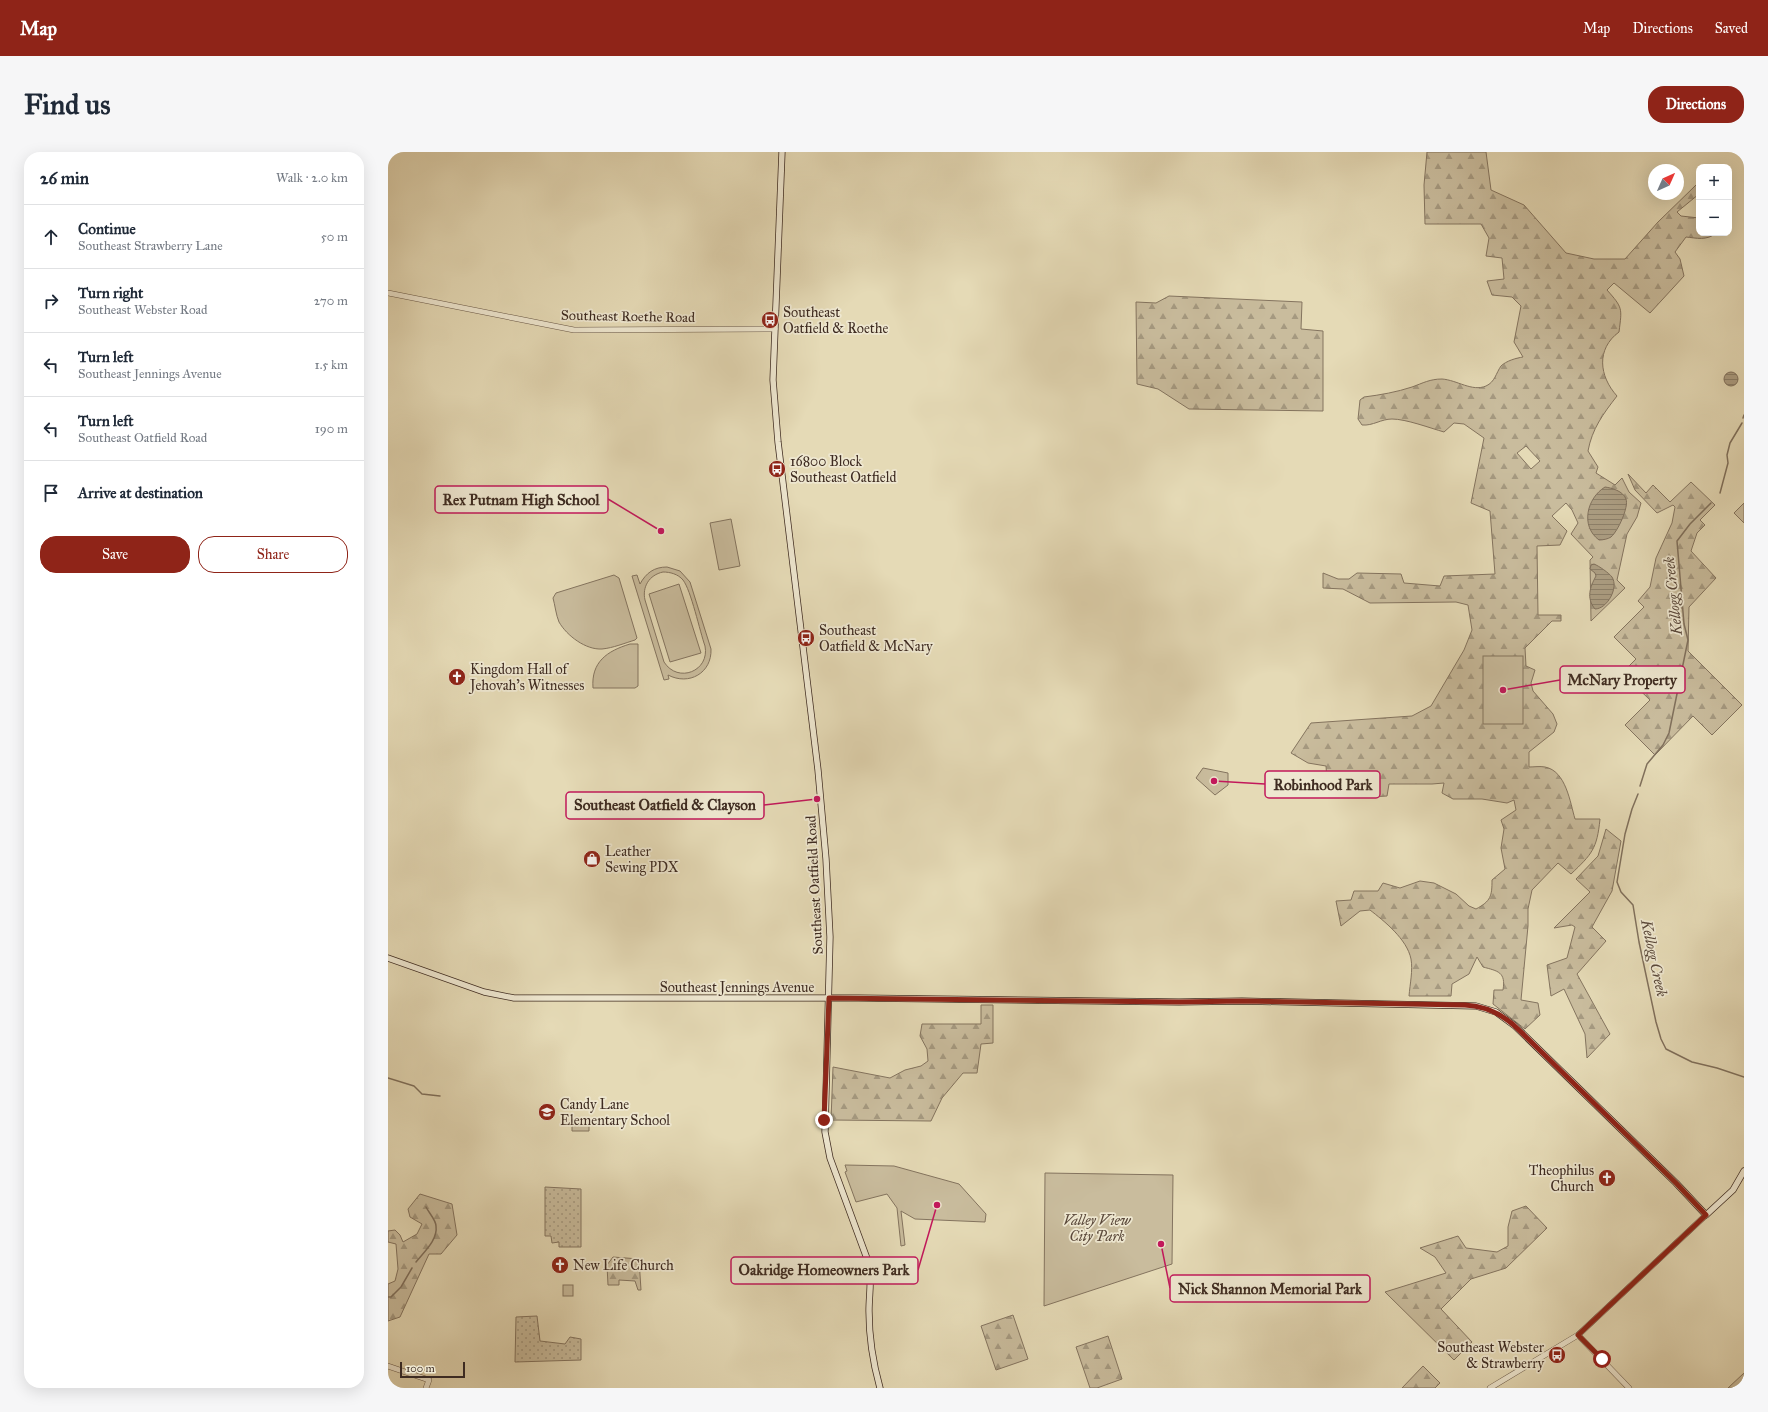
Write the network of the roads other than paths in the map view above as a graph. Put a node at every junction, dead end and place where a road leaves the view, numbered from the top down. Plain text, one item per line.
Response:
1 (782, 152) edge
2 (388, 293) edge
3 (775, 329) junction
4 (388, 958) edge
5 (829, 998) junction
6 (1744, 1171) edge
7 (1706, 1215) junction
8 (1578, 1335) junction
9 (388, 1366) edge
10 (426, 1388) edge
11 (880, 1388) edge
12 (1490, 1388) edge
13 (1629, 1388) edge

1 - 3 main road, Southeast Oatfield Road
2 - 3 street, Southeast Roethe Road
3 - 5 main road, Southeast Oatfield Road
4 - 5 main road, Southeast Jennings Avenue
5 - 7 main road, Southeast Jennings Avenue
5 - 11 main road, Southeast Oatfield Road
6 - 7 main road
7 - 8 street
8 - 12 street
8 - 13 street
9 - 10 street

